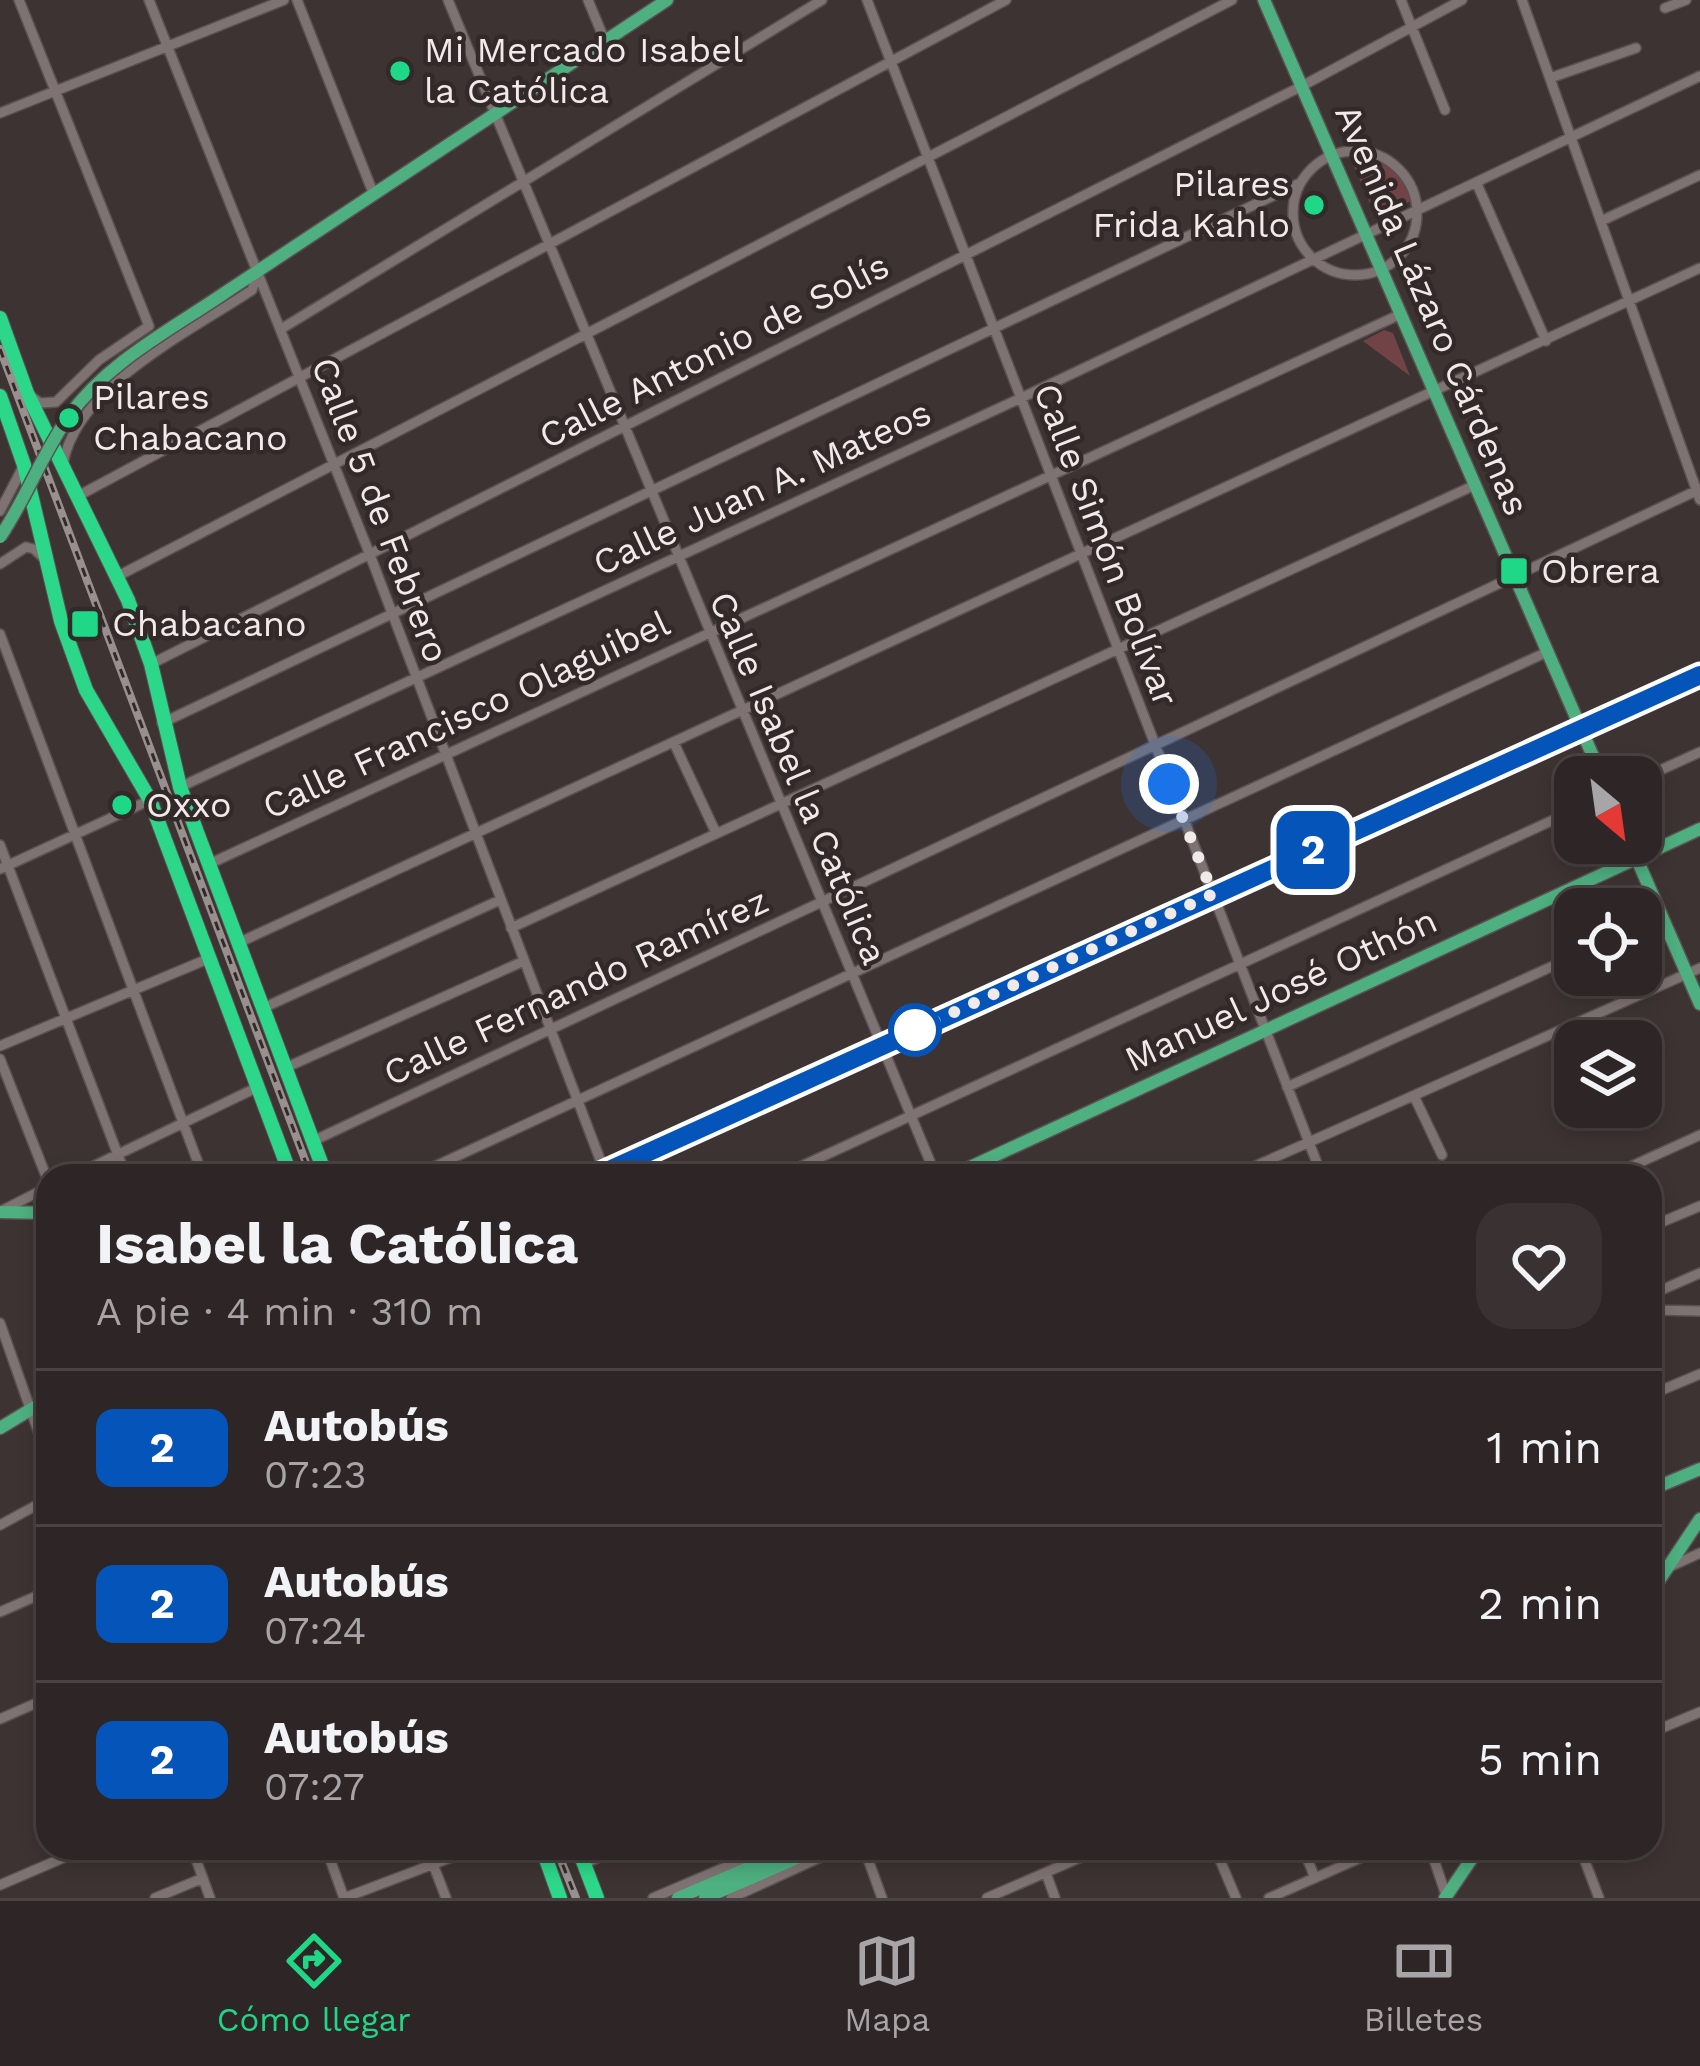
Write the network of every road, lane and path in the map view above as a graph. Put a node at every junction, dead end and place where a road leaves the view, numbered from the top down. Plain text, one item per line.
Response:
1 (19, 0) edge
2 (149, 0) edge
3 (284, 0) edge
4 (297, 0) edge
5 (448, 0) edge
6 (588, 0) edge
7 (667, 0) edge
8 (822, 0) edge
9 (867, 0) edge
10 (1006, 0) edge
11 (1232, 0) edge
12 (1264, 0) edge
13 (1401, 0) edge
14 (1462, 0) edge
15 (1522, 0) edge
16 (1686, 0) edge
17 (1665, 8) dead end
18 (1412, 27) junction
19 (605, 41) junction
20 (168, 46) junction
21 (1636, 48) dead end
22 (891, 62) junction
23 (1700, 76) edge
24 (1550, 78) junction
25 (1302, 86) junction
26 (55, 91) junction
27 (1444, 110) dead end
28 (0, 113) edge
29 (494, 115) junction
30 (1571, 139) junction
31 (1332, 155) junction
32 (927, 158) junction
33 (1700, 175) edge
34 (522, 183) junction
35 (1300, 183) junction
36 (1477, 184) junction
37 (374, 195) junction
38 (1418, 211) junction
39 (1601, 221) junction
40 (1366, 235) junction
41 (548, 245) junction
42 (965, 255) junction
43 (1313, 260) junction
44 (1700, 268) edge
45 (1381, 269) junction
46 (258, 271) junction
47 (1628, 302) junction
48 (1401, 314) junction
49 (0, 318) edge
50 (994, 328) junction
51 (281, 329) junction
52 (586, 334) junction
53 (1546, 341) junction
54 (300, 378) junction
55 (27, 393) junction
56 (1435, 393) junction
57 (0, 396) edge
58 (1021, 398) junction
59 (623, 427) junction
60 (333, 464) junction
61 (24, 465) junction
62 (63, 470) junction
63 (1050, 476) junction
64 (1475, 484) junction
65 (651, 491) junction
66 (1699, 493) edge
67 (76, 497) junction
68 (0, 511) edge
69 (0, 537) edge
70 (370, 555) junction
71 (1081, 556) junction
72 (677, 557) junction
73 (48, 562) junction
74 (0, 564) edge
75 (1514, 575) junction
76 (118, 576) junction
77 (391, 614) junction
78 (708, 633) junction
79 (0, 634) edge
80 (1118, 649) junction
81 (1547, 652) junction
82 (151, 664) junction
83 (1700, 675) edge
84 (416, 678) junction
85 (742, 712) junction
86 (162, 723) junction
87 (1582, 730) junction
88 (674, 743) junction
89 (1154, 745) junction
90 (1700, 752) edge
91 (445, 755) junction
92 (1593, 756) edge
93 (1662, 769) edge
94 (180, 788) junction
95 (150, 800) junction
96 (780, 804) junction
97 (1554, 820) edge
98 (1185, 823) junction
99 (1700, 830) edge
100 (716, 833) junction
101 (74, 834) junction
102 (475, 835) junction
103 (0, 845) edge
104 (1662, 847) edge
105 (208, 864) junction
106 (1624, 864) edge
107 (4, 868) edge
108 (1213, 894) junction
109 (500, 900) junction
110 (821, 902) junction
111 (1662, 917) edge
112 (511, 928) junction
113 (238, 944) junction
114 (210, 958) junction
115 (524, 961) junction
116 (1240, 965) junction
117 (1554, 966) edge
118 (1694, 971) edge
119 (851, 974) junction
120 (132, 990) junction
121 (1700, 1004) edge
122 (263, 1008) junction
123 (66, 1018) junction
124 (550, 1030) junction
125 (1265, 1030) junction
126 (881, 1045) junction
127 (0, 1046) edge
128 (0, 1059) edge
129 (285, 1068) junction
130 (1287, 1087) junction
131 (258, 1088) junction
132 (1414, 1096) junction
133 (576, 1101) junction
134 (910, 1115) junction
135 (183, 1124) junction
136 (1700, 1135) edge
137 (313, 1141) junction
138 (1309, 1142) junction
139 (118, 1155) junction
140 (1442, 1155) dead end
141 (40, 1164) edge
142 (99, 1164) edge
143 (121, 1164) edge
144 (198, 1164) edge
145 (287, 1164) edge
146 (322, 1164) edge
147 (440, 1164) edge
148 (598, 1164) edge
149 (626, 1164) edge
150 (805, 1164) edge
151 (931, 1164) edge
152 (977, 1164) edge
153 (1260, 1164) edge
154 (1317, 1164) edge
155 (1636, 1164) edge
156 (36, 1191) edge
157 (1700, 1206) edge
158 (1, 1210) edge
159 (36, 1212) edge
160 (1662, 1222) edge
161 (1700, 1273) edge
162 (1662, 1290) edge
163 (1662, 1310) edge
164 (1700, 1311) edge
165 (0, 1323) edge
166 (1700, 1374) edge
167 (1662, 1390) edge
168 (36, 1406) edge
169 (30, 1410) junction
170 (36, 1426) edge
171 (0, 1428) edge
172 (1700, 1468) edge
173 (1662, 1485) edge
174 (36, 1506) edge
175 (1700, 1520) edge
176 (0, 1525) edge
177 (1700, 1553) edge
178 (1667, 1568) junction
179 (1662, 1576) edge
180 (36, 1596) edge
181 (0, 1612) edge
182 (36, 1703) edge
183 (1700, 1712) edge
184 (0, 1719) edge
185 (1662, 1728) edge
186 (58, 1860) edge
187 (196, 1860) edge
188 (330, 1860) edge
189 (444, 1860) edge
190 (546, 1860) edge
191 (582, 1860) edge
192 (593, 1860) edge
193 (742, 1860) edge
194 (767, 1860) edge
195 (792, 1860) edge
196 (815, 1860) edge
197 (868, 1860) edge
198 (1075, 1860) edge
199 (1220, 1860) edge
200 (1308, 1860) edge
201 (1351, 1860) edge
202 (1434, 1860) edge
203 (1471, 1860) edge
204 (1585, 1860) edge
205 (433, 1864) junction
206 (584, 1864) junction
207 (1046, 1873) junction
208 (203, 1878) junction
209 (1316, 1878) junction
210 (0, 1885) edge
211 (155, 1898) edge
212 (211, 1898) edge
213 (344, 1898) edge
214 (446, 1898) edge
215 (560, 1898) edge
216 (597, 1898) edge
217 (653, 1898) edge
218 (678, 1898) edge
219 (705, 1898) edge
220 (731, 1898) edge
221 (882, 1898) edge
222 (987, 1898) edge
223 (1055, 1898) edge
224 (1236, 1898) edge
225 (1270, 1898) edge
226 (1446, 1898) edge
227 (1599, 1898) edge

1 - 26 street
2 - 20 street, Calle 5 de Febrero
3 - 20 street
4 - 37 street
5 - 29 street, Calle Isabel la Católica
6 - 19 street
7 - 19 main road
8 - 34 street
9 - 22 street, Calle Simón Bolívar
10 - 22 street
11 - 32 street
12 - 25 main road, Avenida Lázaro Cárdenas
13 - 18 street
14 - 18 street, Calle Antonio de Solís
15 - 24 street
16 - 17 street
18 - 25 street, Calle Antonio de Solís
18 - 27 street
19 - 29 main road
20 - 26 street
20 - 46 street, Calle 5 de Febrero
21 - 24 street
22 - 32 street, Calle Simón Bolívar
22 - 41 street
23 - 30 street, Calle Juan A. Mateos
24 - 30 street
25 - 31 main road, Avenida Lázaro Cárdenas
25 - 42 street, Calle Antonio de Solís
26 - 28 street
26 - 55 street
29 - 34 street, Calle Isabel la Católica
29 - 37 main road
30 - 36 street, Calle Juan A. Mateos
30 - 39 street
31 - 35 street
31 - 38 street
31 - 40 main road, Avenida Lázaro Cárdenas
32 - 42 street, Calle Simón Bolívar
32 - 52 street
33 - 39 street
34 - 41 street, Calle Isabel la Católica
34 - 51 street
35 - 43 street
35 - 50 street
36 - 38 street, Calle Juan A. Mateos
36 - 53 street
37 - 46 main road
38 - 40 street, Calle Juan A. Mateos
38 - 45 street
39 - 47 street
40 - 43 street, Calle Juan A. Mateos
40 - 45 main road, Avenida Lázaro Cárdenas
41 - 52 street, Calle Isabel la Católica
41 - 54 street
42 - 50 street, Calle Simón Bolívar
42 - 59 street, Calle Antonio de Solís
43 - 45 street
43 - 58 street, Calle Juan A. Mateos
44 - 47 street
45 - 48 main road, Avenida Lázaro Cárdenas
46 - 51 street, Calle 5 de Febrero
46 - 62 street
46 - 69 main road, bridge
47 - 53 street
47 - 66 street
48 - 56 main road, Avenida Lázaro Cárdenas
48 - 63 street, Calle Francisco Olaguibel
49 - 55 highway
50 - 58 street, Calle Simón Bolívar
50 - 65 street
51 - 54 street, Calle 5 de Febrero
52 - 59 street, Calle Isabel la Católica
52 - 60 street
53 - 56 street
54 - 60 street, Calle 5 de Febrero
54 - 67 street
55 - 62 highway
56 - 64 main road, Avenida Lázaro Cárdenas
56 - 71 street
57 - 61 highway
58 - 63 street, Calle Simón Bolívar
58 - 72 street, Calle Juan A. Mateos
59 - 65 street, Calle Isabel la Católica
59 - 70 street, Calle Antonio de Solís
60 - 70 street, Calle 5 de Febrero
60 - 76 street
61 - 68 street
61 - 73 highway
62 - 67 highway
63 - 71 street, Calle Simón Bolívar
63 - 78 street, Calle Francisco Olaguibel
64 - 75 main road, Avenida Lázaro Cárdenas
64 - 80 street
65 - 72 street, Calle Isabel la Católica
65 - 77 street
66 - 75 street, Calle Fernando Ramírez
67 - 76 highway
70 - 77 street, Calle 5 de Febrero
70 - 82 street, Calle Antonio de Solís
71 - 80 street, Calle Simón Bolívar
71 - 85 street
72 - 78 street, Calle Isabel la Católica
72 - 84 street, Calle Juan A. Mateos
73 - 74 street
73 - 95 highway
75 - 81 main road, Avenida Lázaro Cárdenas
75 - 89 street, Calle Fernando Ramírez
76 - 82 highway
77 - 84 street, Calle 5 de Febrero
77 - 86 street
78 - 85 street, Calle Isabel la Católica
78 - 91 street, Calle Francisco Olaguibel
79 - 101 street
80 - 89 street, Calle Simón Bolívar
80 - 96 street
81 - 87 main road, Avenida Lázaro Cárdenas
81 - 98 street
82 - 86 highway
83 - 87 main road
84 - 91 street, Calle 5 de Febrero
84 - 94 street, Calle Juan A. Mateos
85 - 88 street
85 - 96 street, Calle Isabel la Católica
86 - 94 highway
87 - 92 main road, Avenida Lázaro Cárdenas
87 - 108 main road
88 - 100 street
88 - 102 street
89 - 98 street, Calle Simón Bolívar
89 - 110 street, Calle Fernando Ramírez
90 - 93 street
91 - 102 street, Calle 5 de Febrero
91 - 105 street, Calle Francisco Olaguibel
94 - 105 highway
95 - 101 street
95 - 114 highway
96 - 100 street
96 - 110 street, Calle Isabel la Católica
97 - 116 street
98 - 108 street, Calle Simón Bolívar
98 - 119 street
99 - 104 main road, Manuel José Othón
100 - 112 street
101 - 107 street
101 - 120 street
102 - 109 street, Calle 5 de Febrero
102 - 113 street
103 - 107 street
105 - 113 highway
106 - 125 main road, Manuel José Othón
107 - 123 street
108 - 116 street, Calle Simón Bolívar
108 - 126 main road
109 - 112 street, Calle 5 de Febrero
109 - 122 street
110 - 119 street, Calle Isabel la Católica
110 - 124 street, Calle Fernando Ramírez
111 - 118 main road
112 - 115 street, Calle 5 de Febrero
113 - 122 highway
114 - 120 street
114 - 131 highway
115 - 124 street, Calle 5 de Febrero
115 - 129 street
116 - 125 street, Calle Simón Bolívar
116 - 134 street
117 - 130 street
118 - 121 main road
118 - 132 street
119 - 126 street, Calle Isabel la Católica
119 - 133 street
120 - 123 street
120 - 135 street
122 - 129 highway
123 - 127 street
123 - 139 street
124 - 133 street, Calle 5 de Febrero
124 - 137 street, Calle Fernando Ramírez
125 - 130 street, Calle Simón Bolívar
125 - 152 main road, Manuel José Othón
126 - 134 street, Calle Isabel la Católica
126 - 149 main road
128 - 141 street
129 - 137 highway
130 - 138 street, Calle Simón Bolívar
131 - 135 street
131 - 145 highway
132 - 138 street
132 - 140 street
133 - 147 street
133 - 148 street, Calle 5 de Febrero
134 - 150 street
134 - 151 street, Calle Isabel la Católica
135 - 139 street
135 - 144 street
136 - 155 street
137 - 146 highway
138 - 153 street
138 - 154 street, Calle Simón Bolívar
139 - 142 street
139 - 143 street
156 - 158 street
157 - 160 street
158 - 159 main road
161 - 162 street
163 - 164 street
165 - 169 street
166 - 167 street
168 - 169 main road
169 - 170 street
169 - 171 main road
172 - 173 main road
174 - 176 street
175 - 178 main road
177 - 178 street
178 - 179 main road
180 - 181 street
182 - 184 street
183 - 185 street
186 - 210 street
187 - 208 street
188 - 213 street
189 - 205 street
190 - 215 highway
191 - 206 highway
192 - 206 street
193 - 217 street
194 - 218 main road
195 - 219 main road
196 - 220 street
197 - 221 street
198 - 207 street
199 - 224 street
200 - 209 street
201 - 209 street
202 - 226 street
203 - 226 main road
204 - 227 street
205 - 213 street
205 - 214 street
206 - 216 highway
207 - 222 street
207 - 223 street
208 - 211 street
208 - 212 street
209 - 225 street

